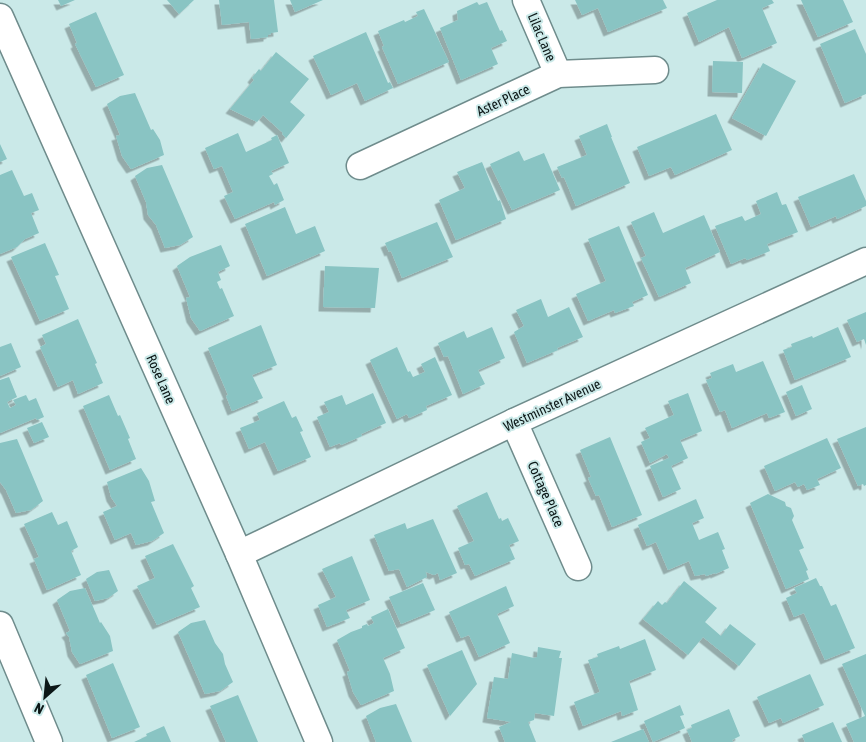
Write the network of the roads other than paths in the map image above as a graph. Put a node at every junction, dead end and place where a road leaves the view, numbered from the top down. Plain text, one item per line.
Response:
1 (526, 0) edge
2 (0, 17) edge
3 (655, 70) dead end
4 (558, 74) junction
5 (360, 166) dead end
6 (866, 260) edge
7 (514, 422) junction
8 (239, 554) junction
9 (578, 567) dead end
10 (0, 625) edge
11 (49, 742) edge
12 (319, 742) edge

1 - 4 street, Lilac Lane
2 - 8 street, Rose Lane
3 - 4 street, Aster Place
4 - 5 street, Aster Place
6 - 7 street, Westminster Avenue
7 - 8 street, Westminster Avenue
7 - 9 street, Cottage Place
8 - 12 street, Rose Lane
10 - 11 street

